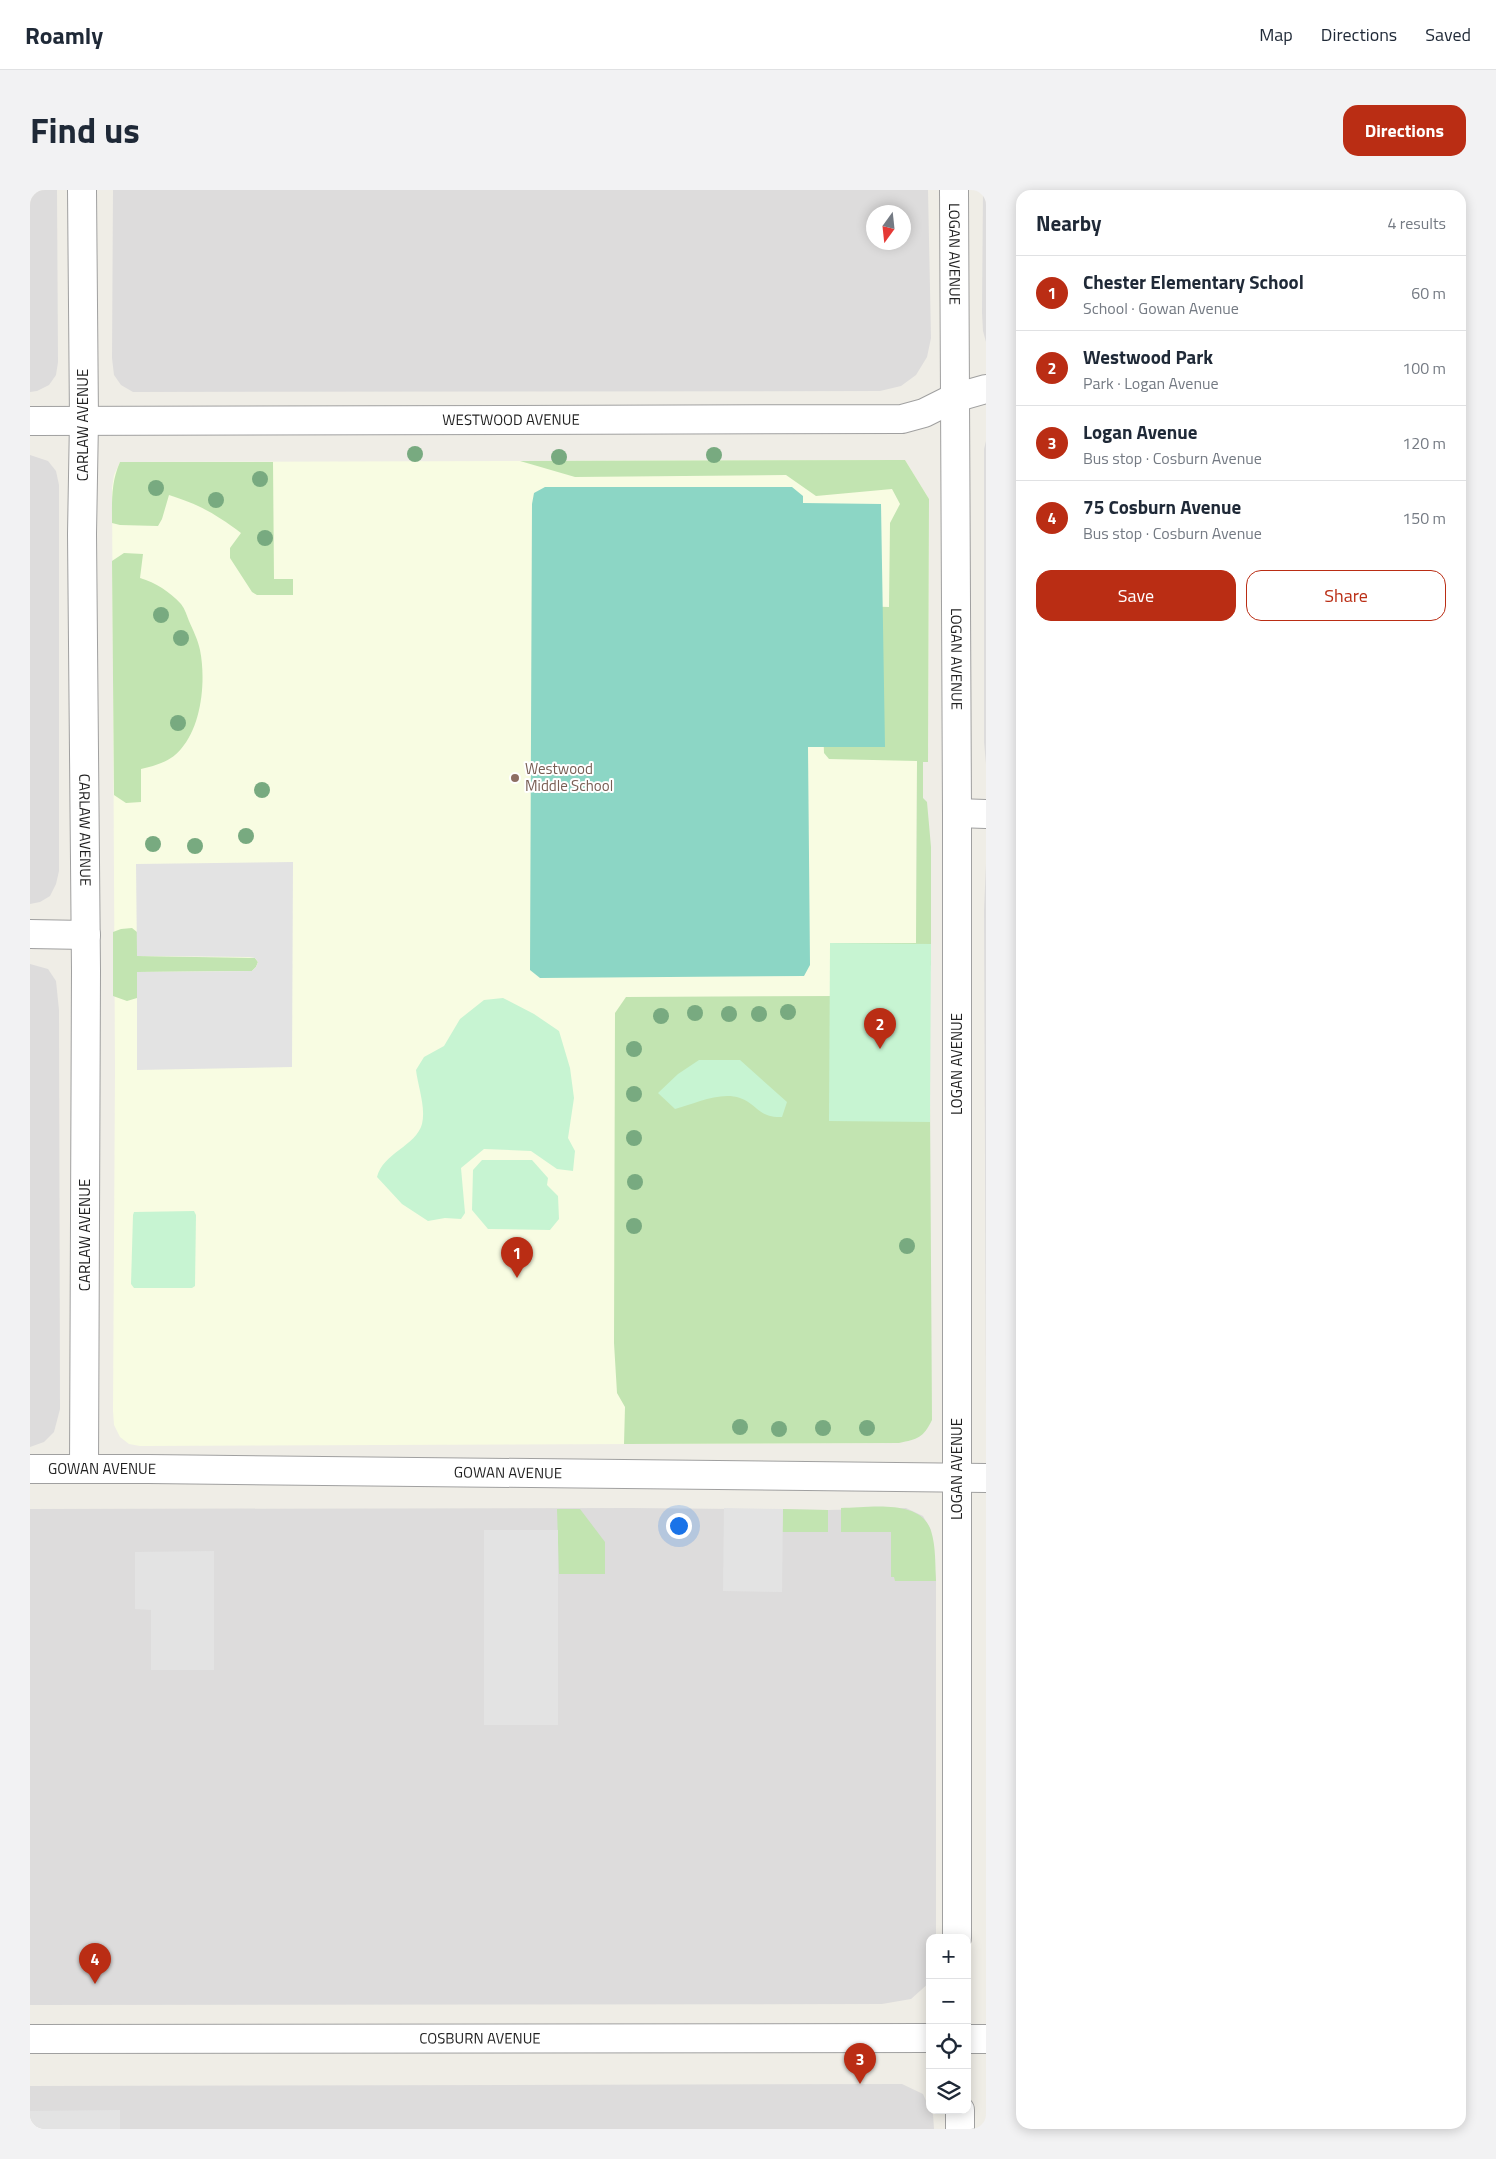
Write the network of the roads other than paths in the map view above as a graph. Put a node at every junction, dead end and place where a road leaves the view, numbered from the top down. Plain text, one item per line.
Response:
1 (82, 190) edge
2 (954, 190) edge
3 (986, 389) edge
4 (954, 398) junction
5 (84, 420) junction
6 (30, 421) edge
7 (957, 813) junction
8 (986, 814) edge
9 (30, 934) edge
10 (86, 935) junction
11 (30, 1469) edge
12 (84, 1469) junction
13 (956, 1478) junction
14 (986, 1478) edge
15 (957, 1934) edge
16 (926, 2038) edge
17 (971, 2039) edge
18 (986, 2039) edge
19 (30, 2040) edge
20 (960, 2114) edge
21 (960, 2129) edge

1 - 5 street, CARLAW AVENUE
2 - 4 street, LOGAN AVENUE
3 - 4 street, WESTWOOD AVENUE
4 - 5 street, WESTWOOD AVENUE
4 - 7 street, LOGAN AVENUE
5 - 6 street, WESTWOOD AVENUE
5 - 10 street, CARLAW AVENUE
7 - 8 street
7 - 13 street, LOGAN AVENUE
9 - 10 street
10 - 12 street, CARLAW AVENUE
11 - 12 street, GOWAN AVENUE
12 - 13 street, GOWAN AVENUE
13 - 14 street, GOWAN AVENUE
13 - 15 street, LOGAN AVENUE
16 - 19 street, COSBURN AVENUE
17 - 18 street
20 - 21 street

